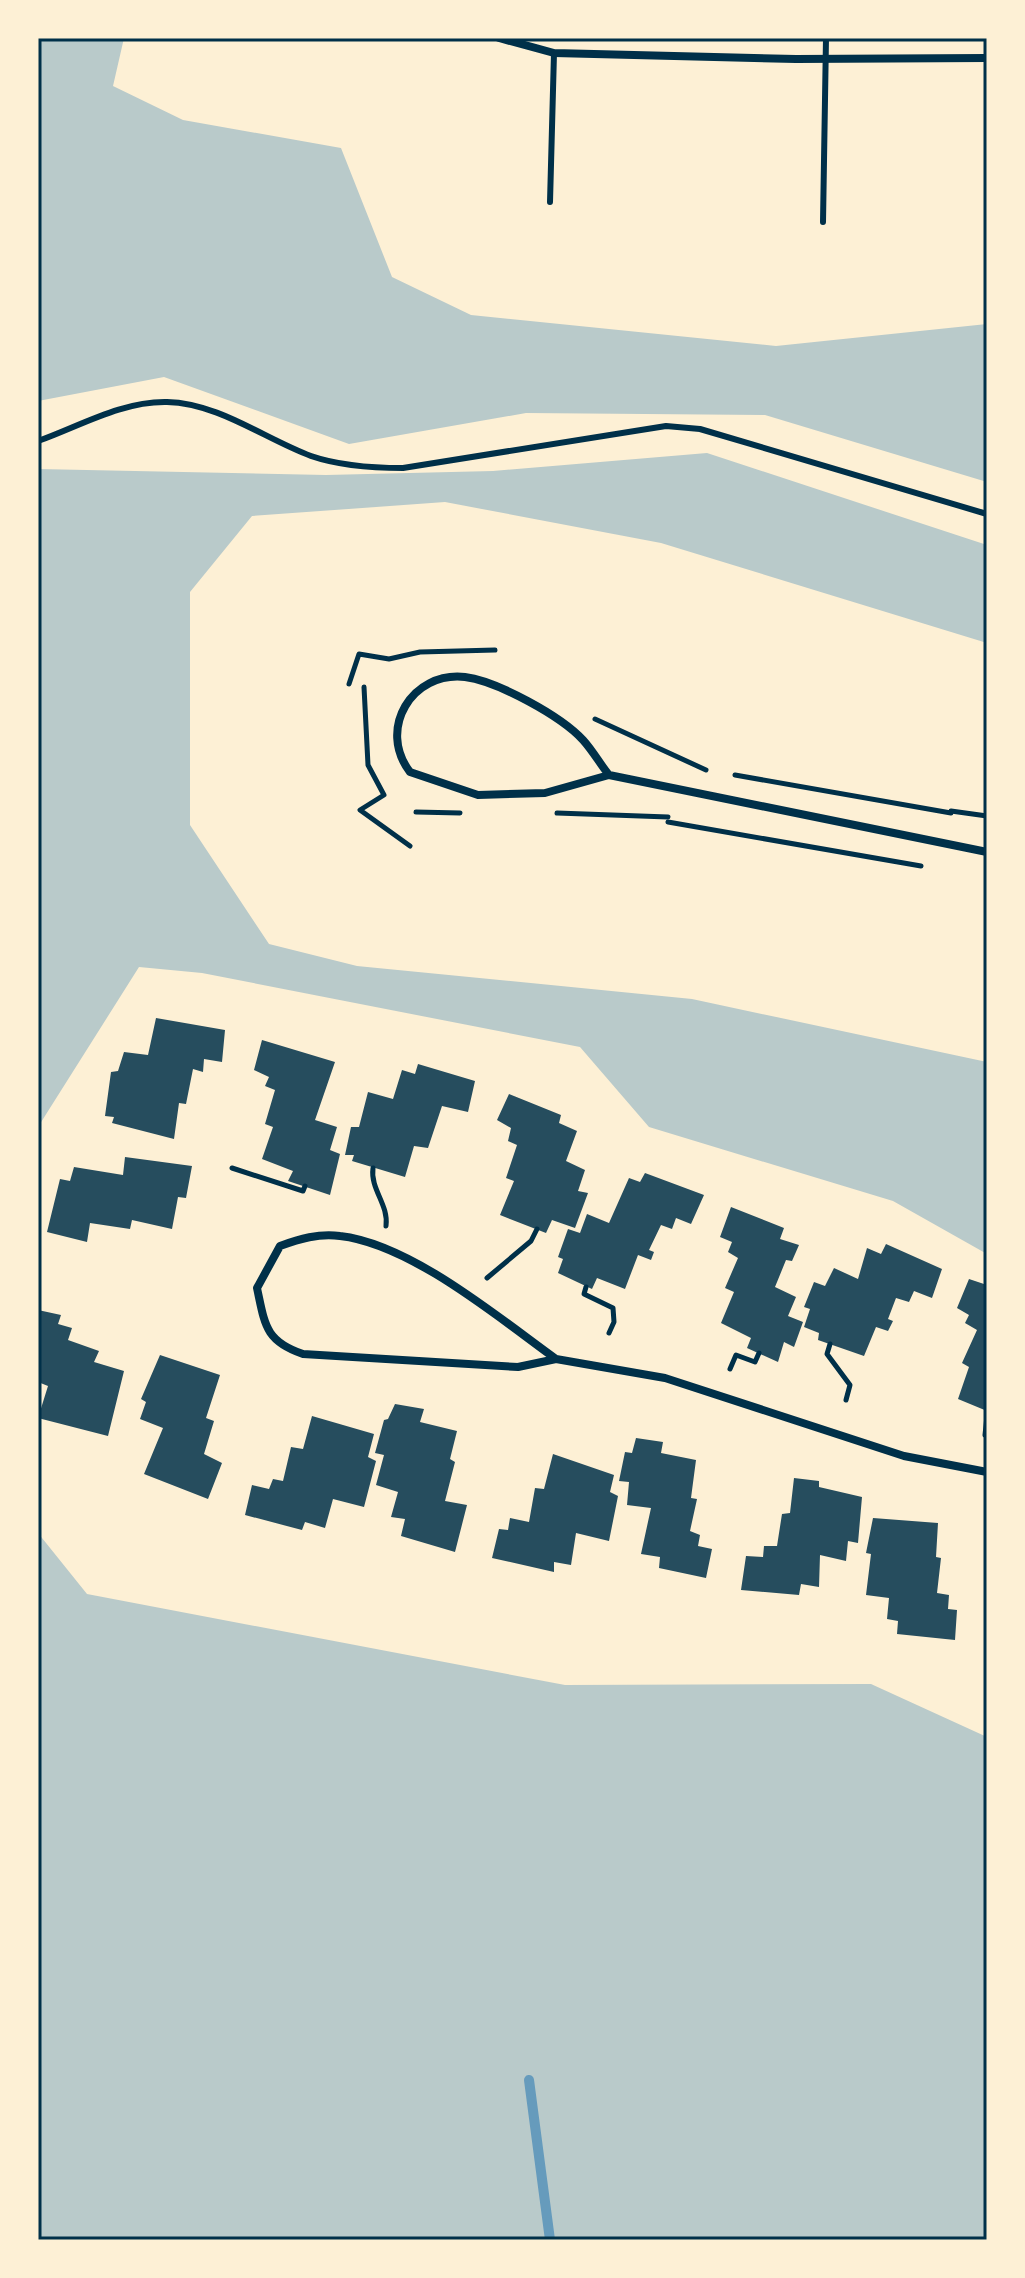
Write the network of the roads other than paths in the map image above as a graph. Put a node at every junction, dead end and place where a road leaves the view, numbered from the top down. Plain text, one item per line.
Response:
1 (499, 38) edge
2 (826, 38) edge
3 (554, 53) junction
4 (825, 58) junction
5 (987, 58) edge
6 (550, 202) dead end
7 (823, 222) dead end
8 (38, 441) edge
9 (987, 514) edge
10 (609, 775) junction
11 (987, 852) edge
12 (556, 1359) junction
13 (987, 1472) edge

1 - 3 street
2 - 4 lane
3 - 4 street
3 - 6 lane
4 - 5 street
4 - 7 lane
8 - 9 lane
10 - 10 street
10 - 11 street
12 - 12 street
12 - 13 street

